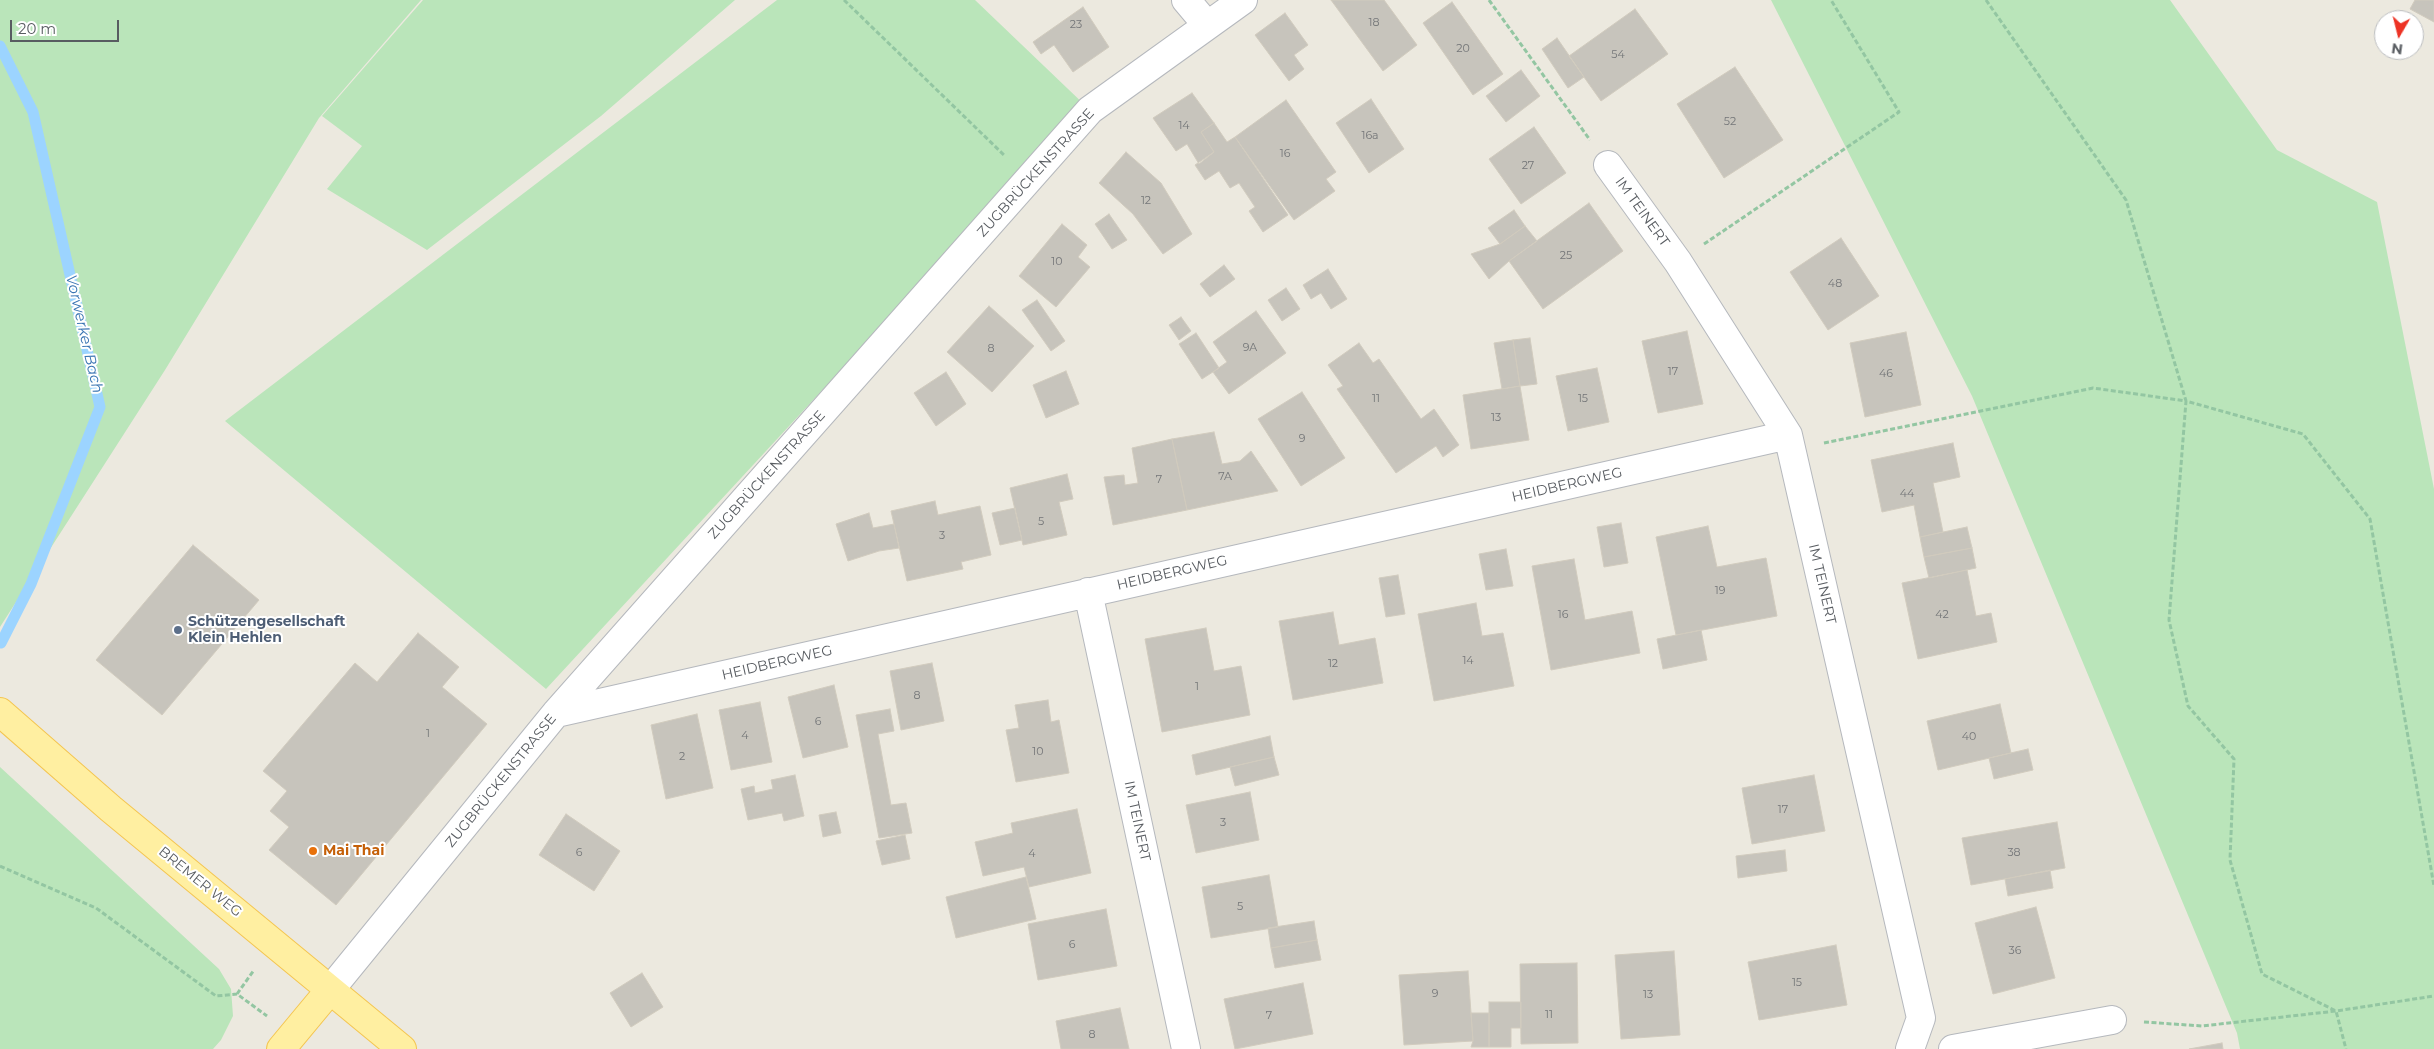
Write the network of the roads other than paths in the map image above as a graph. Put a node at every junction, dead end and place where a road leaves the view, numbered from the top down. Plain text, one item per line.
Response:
1 (1186, 0) edge
2 (1243, 0) edge
3 (1208, 25) junction
4 (1608, 165) road end
5 (1790, 443) junction
6 (1088, 592) junction
7 (0, 712) edge
8 (556, 713) junction
9 (330, 990) junction
10 (2112, 1020) road end
11 (281, 1049) edge
12 (402, 1049) edge
13 (1186, 1049) edge
14 (1910, 1049) edge
15 (1953, 1049) edge

1 - 3 street
2 - 3 street, ZUGBRÜCKENSTRASSE
3 - 8 street, ZUGBRÜCKENSTRASSE
4 - 5 street, IM TEINERT
5 - 6 street, HEIDBERGWEG
5 - 14 street, IM TEINERT
6 - 8 street, HEIDBERGWEG
6 - 13 street, IM TEINERT
7 - 9 main road, BREMER WEG
8 - 9 street, ZUGBRÜCKENSTRASSE
9 - 11 main road
9 - 12 main road, BREMER WEG
10 - 15 street

